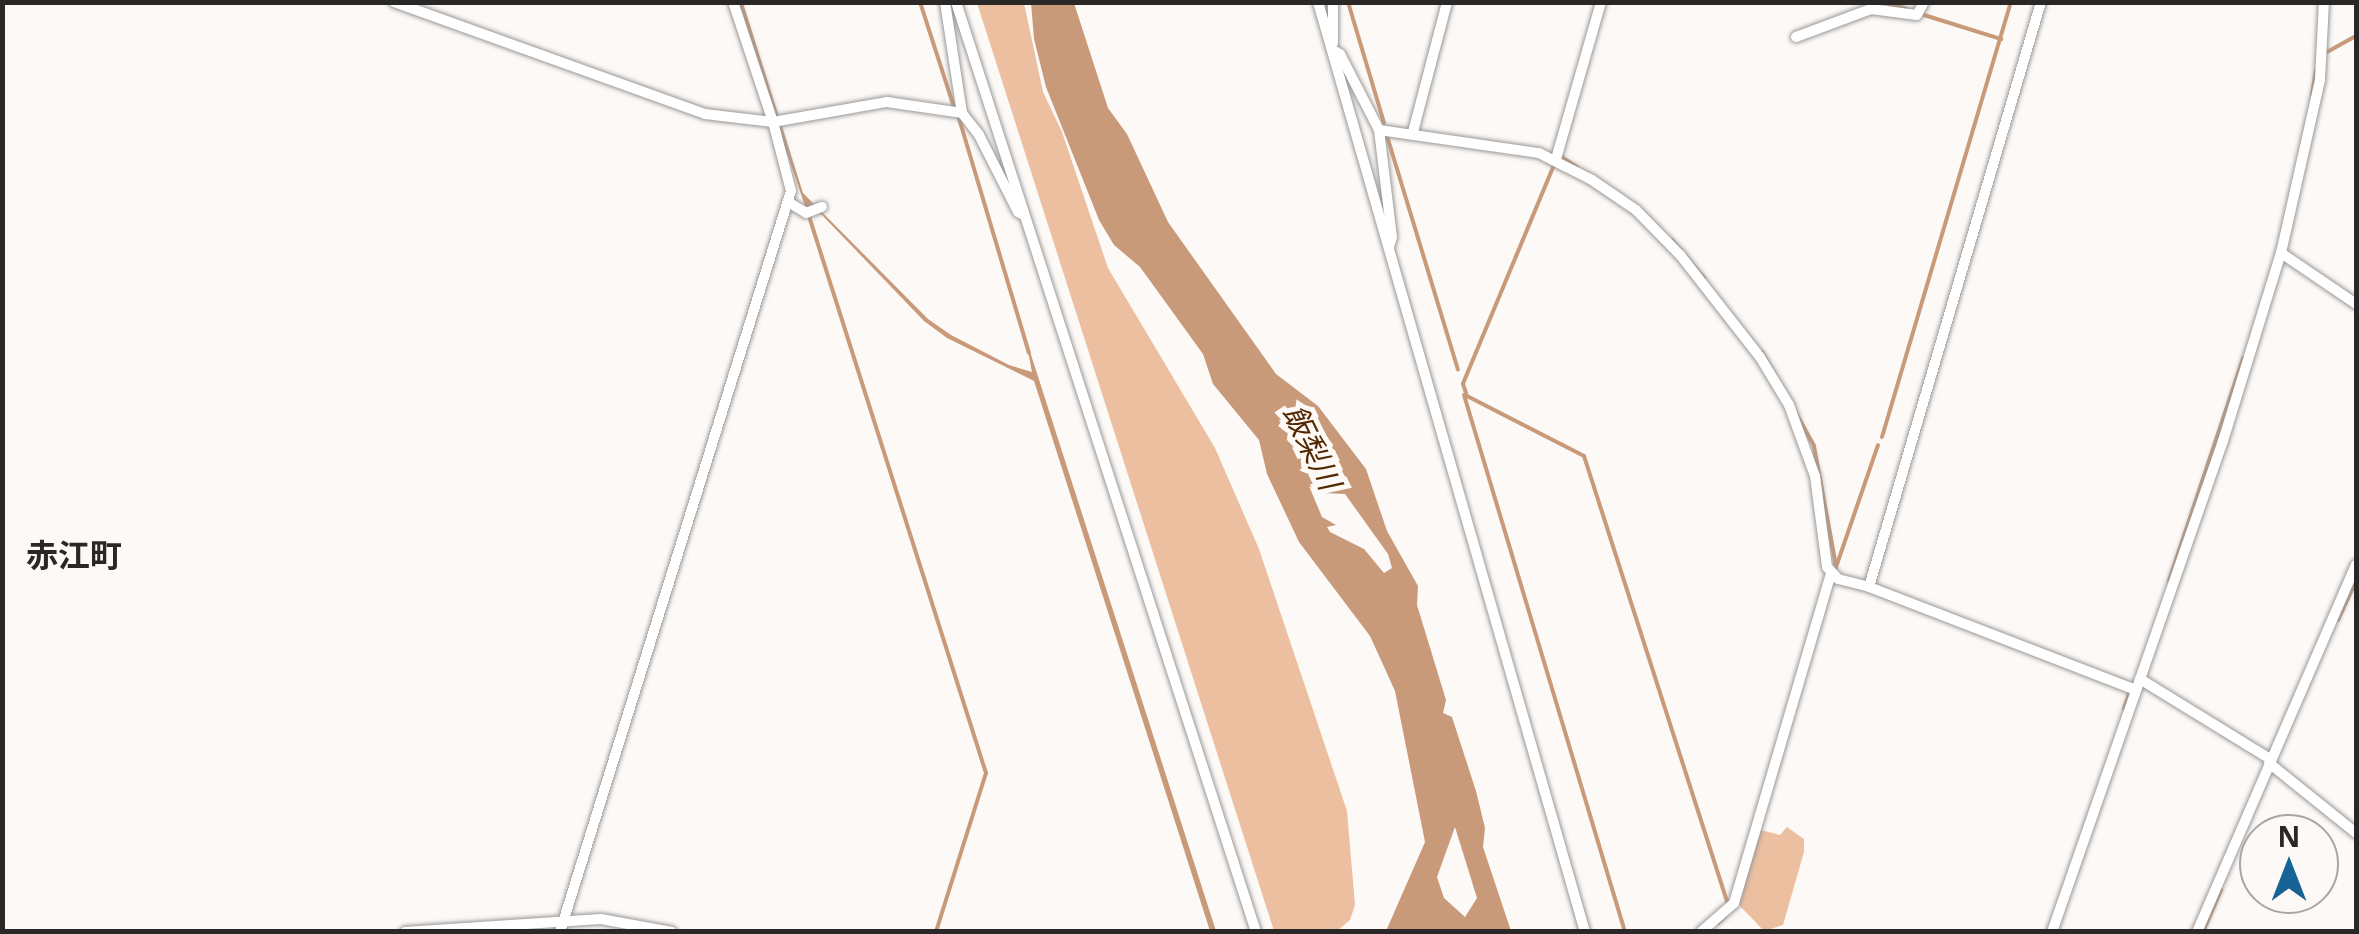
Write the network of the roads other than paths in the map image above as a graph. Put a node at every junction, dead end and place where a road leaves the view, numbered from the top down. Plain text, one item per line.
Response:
1 (394, 2) edge
2 (733, 2) edge
3 (945, 2) edge
4 (956, 2) edge
5 (1318, 2) edge
6 (1332, 2) edge
7 (1447, 2) edge
8 (1602, 2) edge
9 (1924, 2) edge
10 (2041, 2) edge
11 (2324, 2) edge
12 (419, 7) edge
13 (1796, 37) dead end
14 (1332, 49) junction
15 (962, 113) junction
16 (778, 121) junction
17 (1379, 130) junction
18 (1412, 132) junction
19 (1556, 160) junction
20 (788, 202) junction
21 (814, 211) dead end
22 (1025, 215) junction
23 (1388, 249) junction
24 (2281, 254) junction
25 (2356, 304) edge
26 (2356, 565) edge
27 (1831, 573) junction
28 (1870, 587) junction
29 (2138, 684) junction
30 (2270, 761) junction
31 (2356, 833) edge
32 (562, 926) edge
33 (450, 930) edge
34 (404, 932) edge
35 (672, 932) edge
36 (1256, 932) edge
37 (1585, 932) edge
38 (1700, 932) edge
39 (2052, 932) edge
40 (2197, 932) edge

1 - 12 street
2 - 16 street
3 - 15 street
4 - 22 street
5 - 14 street
6 - 14 street
7 - 18 street
8 - 19 street
9 - 13 street
10 - 28 street
11 - 24 street
12 - 16 street
14 - 17 street
14 - 23 street
15 - 16 street
15 - 22 street
16 - 20 street
17 - 18 street
17 - 23 street
18 - 19 street
19 - 27 street
20 - 21 street
20 - 32 street
22 - 36 street
23 - 37 street
24 - 25 street
24 - 29 street
26 - 30 street
27 - 28 street
27 - 38 street
28 - 29 street
29 - 30 street
29 - 39 street
30 - 31 street
30 - 40 street
32 - 33 street
32 - 35 street
33 - 34 street

